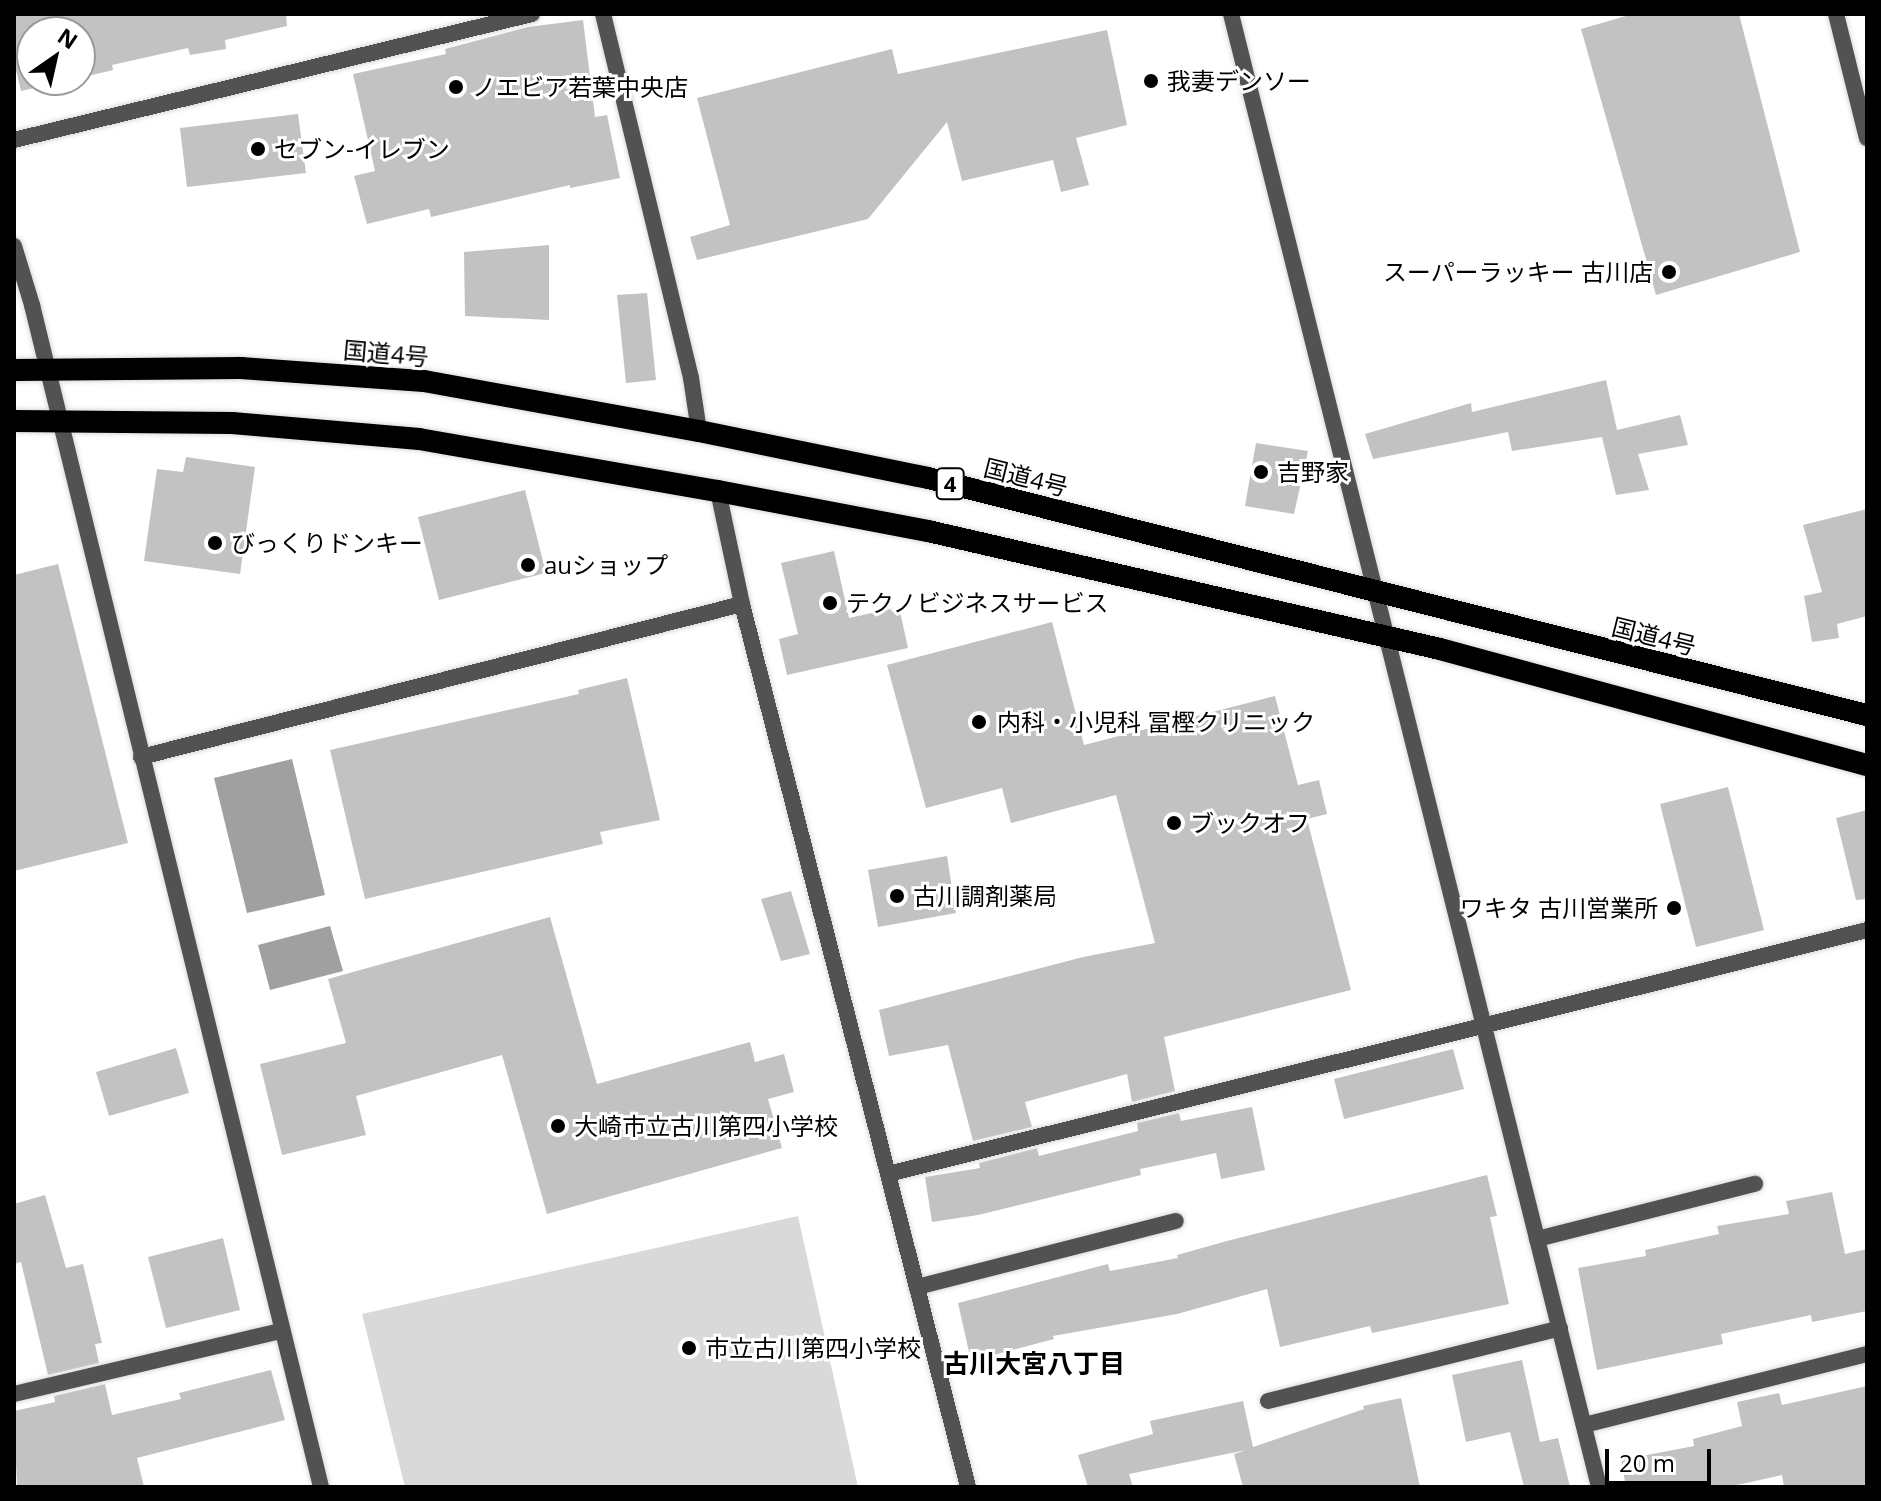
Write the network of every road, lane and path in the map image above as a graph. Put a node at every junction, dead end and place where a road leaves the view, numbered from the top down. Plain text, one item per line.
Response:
1 (532, 14) edge
2 (603, 14) edge
3 (1231, 14) edge
4 (1836, 14) edge
5 (1867, 138) edge
6 (14, 140) edge
7 (14, 246) edge
8 (14, 370) edge
9 (47, 370) junction
10 (59, 420) junction
11 (14, 421) edge
12 (699, 431) junction
13 (718, 491) junction
14 (1375, 594) junction
15 (742, 604) junction
16 (1387, 639) junction
17 (1867, 715) edge
18 (141, 757) junction
19 (1867, 765) edge
20 (1867, 930) edge
21 (1484, 1025) junction
22 (888, 1174) junction
23 (1755, 1184) dead end
24 (1176, 1221) dead end
25 (1537, 1239) junction
26 (917, 1287) junction
27 (1560, 1328) junction
28 (281, 1331) junction
29 (1867, 1354) edge
30 (14, 1394) edge
31 (1268, 1401) dead end
32 (1584, 1425) junction
33 (321, 1487) edge
34 (968, 1487) edge
35 (1599, 1487) edge

1 - 6 street
2 - 12 street
3 - 14 street
4 - 5 street
7 - 9 street
8 - 9 highway, 国道4号 / 4
9 - 10 street
9 - 12 highway, 国道4号 / 4
10 - 11 highway, 4
10 - 13 highway, 4
10 - 18 street
12 - 14 highway, 国道4号 / 4
13 - 15 street
13 - 16 highway, 4
14 - 16 street
14 - 17 highway, 国道4号 / 4
15 - 18 street
15 - 22 street
16 - 19 highway, 4
16 - 21 street
18 - 28 street
20 - 21 street
21 - 22 street
21 - 25 street
22 - 26 street
23 - 25 street
24 - 26 street
25 - 27 street
26 - 34 street
27 - 31 street
27 - 32 street
28 - 30 street
28 - 33 street
29 - 32 street
32 - 35 street

